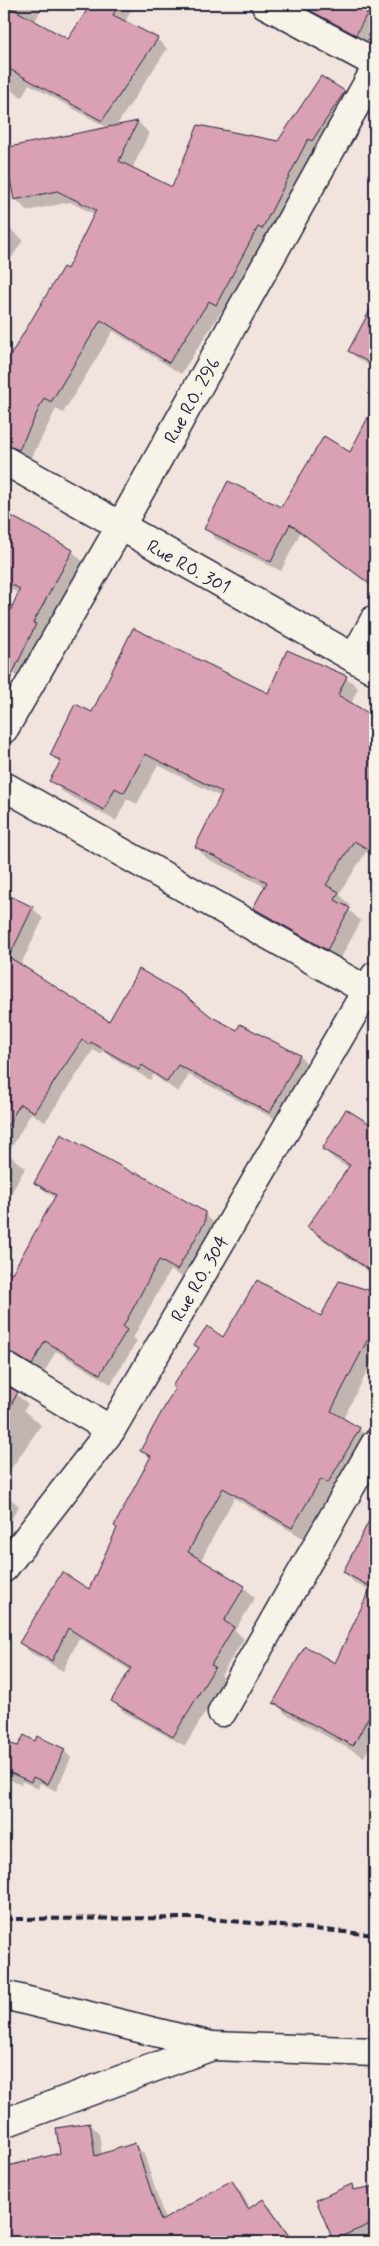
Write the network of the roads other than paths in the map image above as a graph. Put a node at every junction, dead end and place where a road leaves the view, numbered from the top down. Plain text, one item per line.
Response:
1 (265, 4) edge
2 (375, 63) edge
3 (375, 70) edge
4 (4, 460) edge
5 (120, 527) junction
6 (375, 619) edge
7 (364, 664) edge
8 (4, 729) edge
9 (4, 786) edge
10 (372, 987) edge
11 (4, 1366) edge
12 (111, 1430) junction
13 (375, 1444) edge
14 (4, 1568) edge
15 (222, 1712) dead end
16 (4, 1996) edge
17 (212, 2046) junction
18 (375, 2052) edge
19 (4, 2123) edge

1 - 2 street
3 - 5 street, Rue RO. 296
4 - 5 street, Rue RO. 301
5 - 7 street, Rue RO. 301
5 - 8 street, Rue RO. 296
6 - 7 street
9 - 10 street
10 - 12 street, Rue RO. 304
11 - 12 street
12 - 14 street, Rue RO. 304
13 - 15 street
16 - 17 street
17 - 18 street
17 - 19 street

